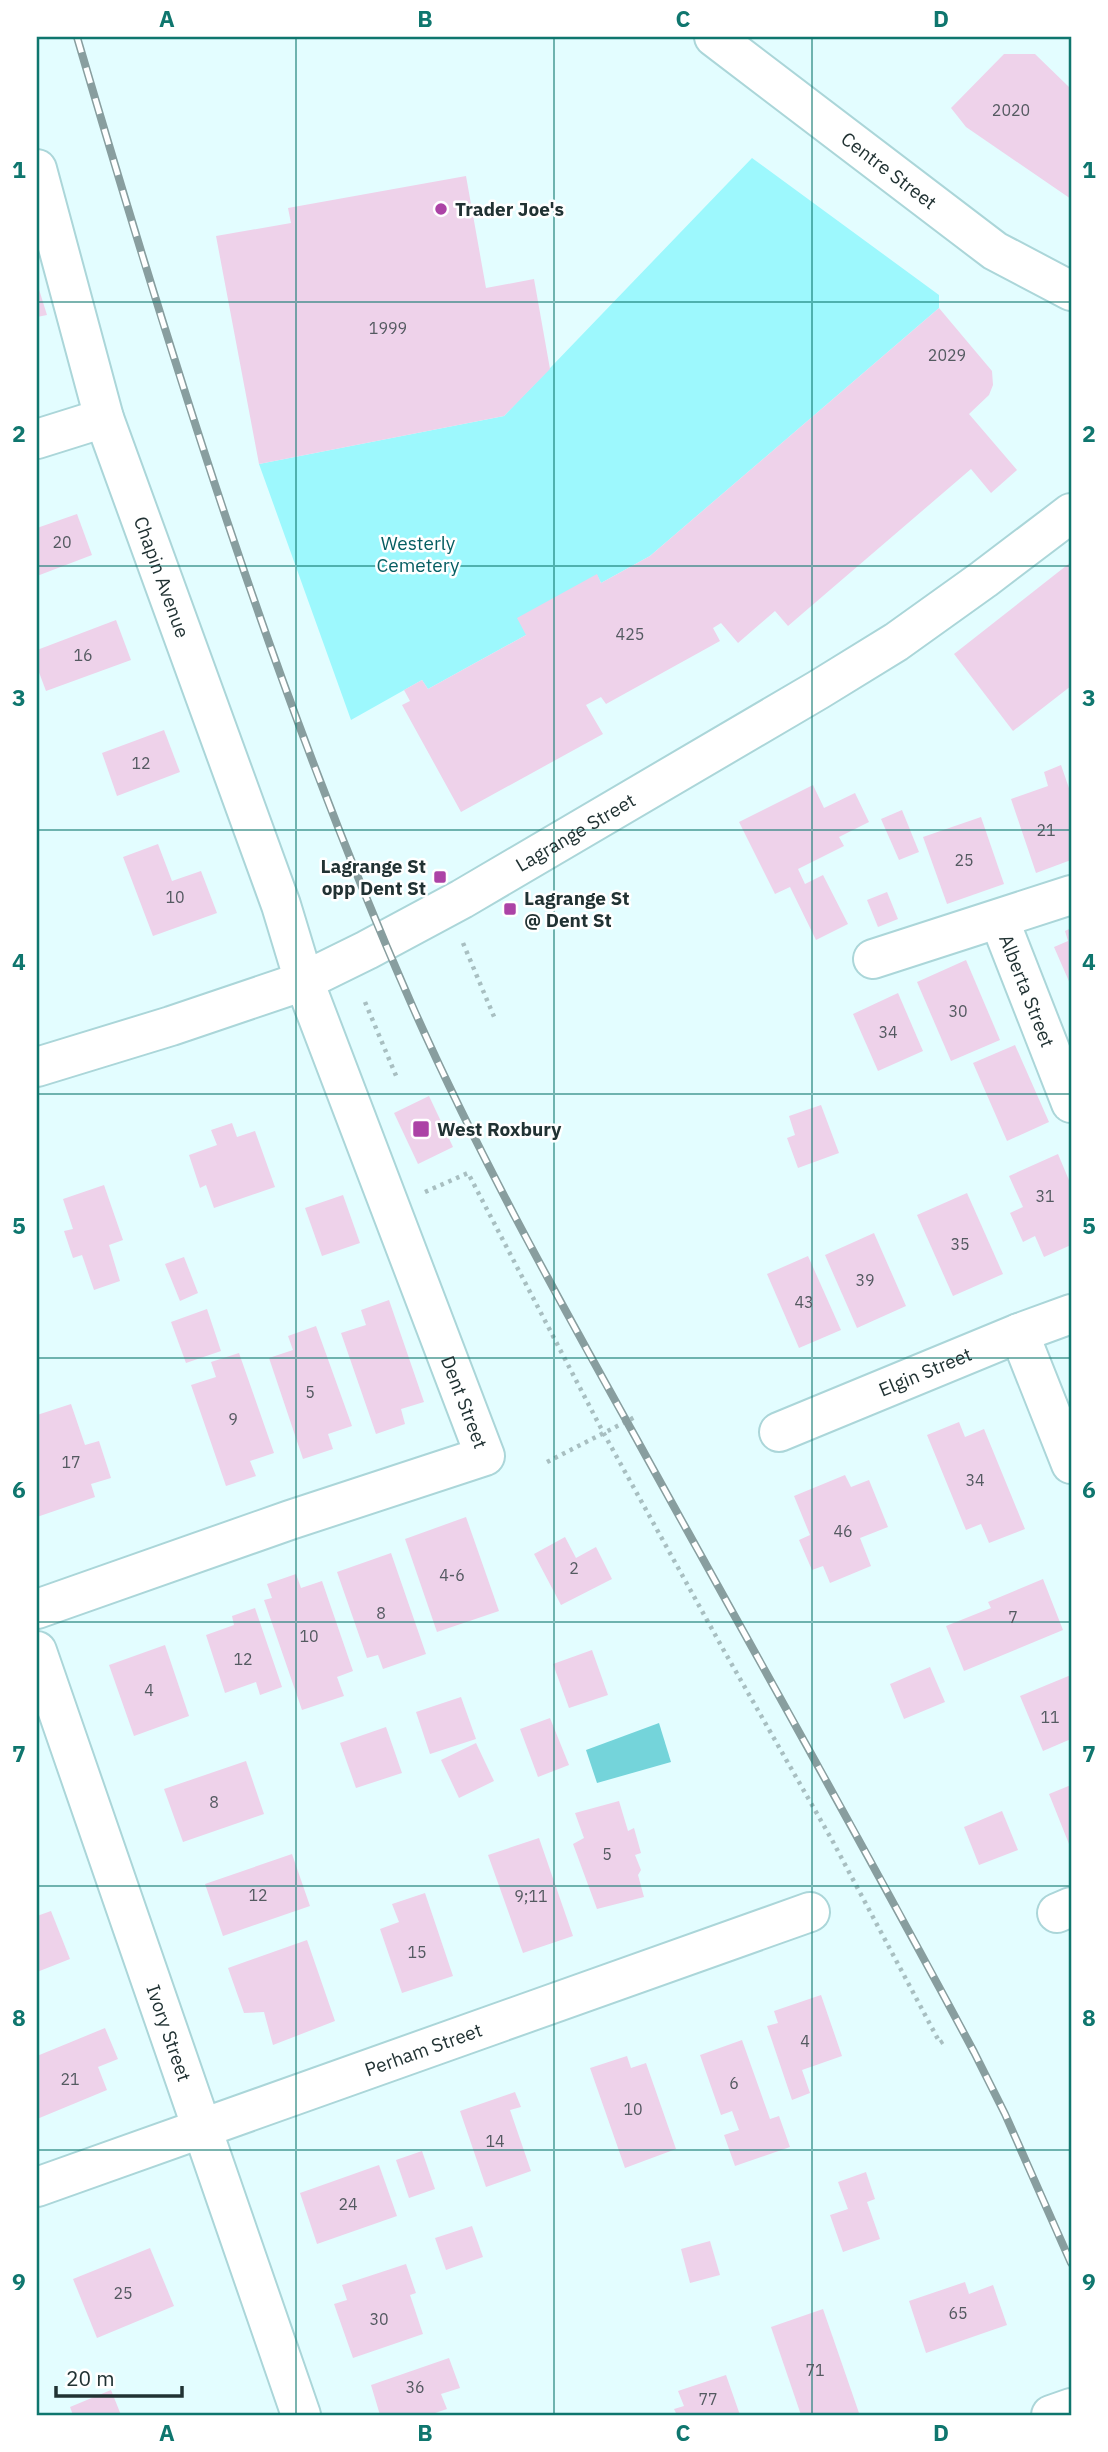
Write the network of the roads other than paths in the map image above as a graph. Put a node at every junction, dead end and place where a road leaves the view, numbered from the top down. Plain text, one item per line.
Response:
1 (714, 37) edge
2 (37, 169) edge
3 (1071, 291) edge
4 (104, 418) junction
5 (37, 439) edge
6 (1071, 513) edge
7 (1071, 895) edge
8 (999, 919) junction
9 (873, 958) dead end
10 (304, 981) junction
11 (37, 1067) edge
12 (1071, 1103) edge
13 (1071, 1314) edge
14 (1019, 1333) junction
15 (779, 1432) dead end
16 (1071, 1464) edge
17 (37, 1609) edge
18 (37, 1651) edge
19 (810, 1912) dead end
20 (201, 2129) junction
21 (37, 2187) edge
22 (1071, 2408) edge
23 (300, 2415) edge
24 (1051, 2415) edge

1 - 3 street, Centre Street
2 - 4 street, Chapin Avenue
4 - 5 street
4 - 10 street, Chapin Avenue
6 - 10 street, Lagrange Street
7 - 8 street, Alberta Street
8 - 9 street, Alberta Street
8 - 12 street, Alberta Street
10 - 11 street, Lagrange Street
10 - 17 street, Dent Street
13 - 14 street, Elgin Street
14 - 15 street, Elgin Street
14 - 16 street
18 - 20 street, Ivory Street
19 - 20 street, Perham Street
20 - 21 street, Perham Street
20 - 23 street, Ivory Street
22 - 24 street

